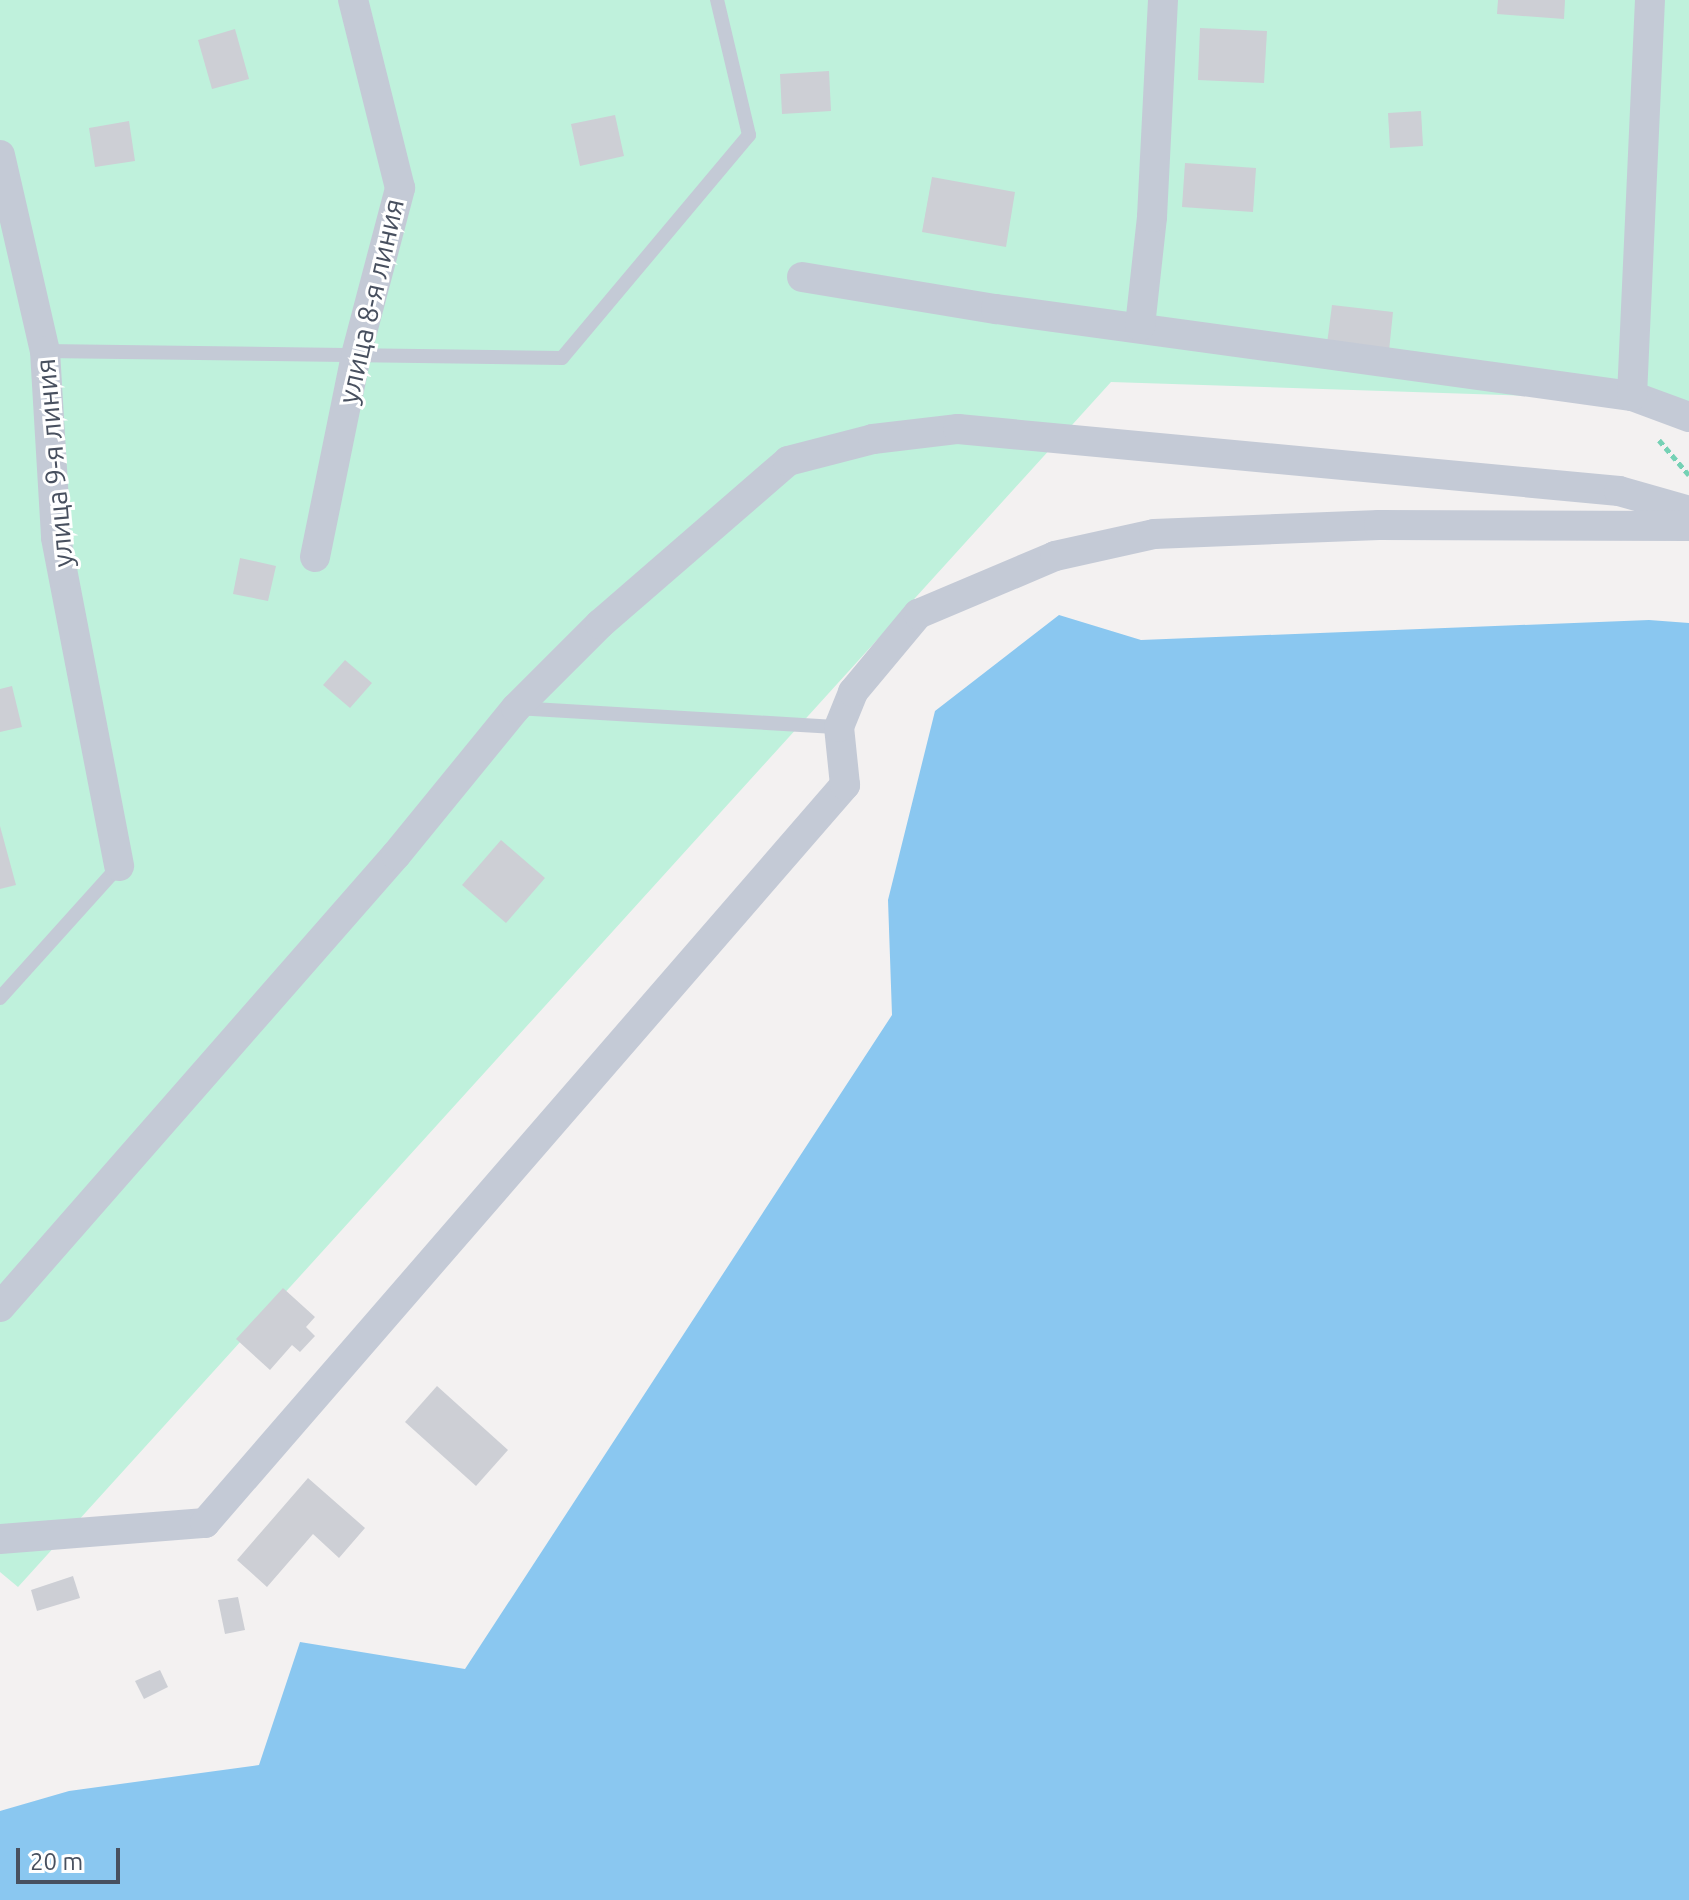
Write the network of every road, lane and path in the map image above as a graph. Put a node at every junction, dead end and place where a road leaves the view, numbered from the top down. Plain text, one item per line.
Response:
1 (353, 0) edge
2 (717, 0) edge
3 (1163, 0) edge
4 (1650, 0) edge
5 (0, 155) edge
6 (802, 277) dead end
7 (1140, 326) junction
8 (45, 351) junction
9 (356, 355) junction
10 (1632, 396) junction
11 (1689, 417) edge
12 (1689, 511) edge
13 (1689, 526) edge
14 (315, 557) dead end
15 (516, 708) junction
16 (839, 727) junction
17 (119, 866) joint
18 (0, 998) edge
19 (0, 1307) edge
20 (0, 1539) edge

1 - 9 street, улица 8-я линия
2 - 9 lane
3 - 7 street
4 - 10 street
5 - 8 street, улица 9-я линия
6 - 7 street
7 - 10 street
8 - 9 lane
8 - 17 street, улица 9-я линия
9 - 14 street, улица 8-я линия
10 - 11 street
12 - 15 street
13 - 16 street
15 - 16 lane
15 - 19 street
16 - 20 street
17 - 18 lane

